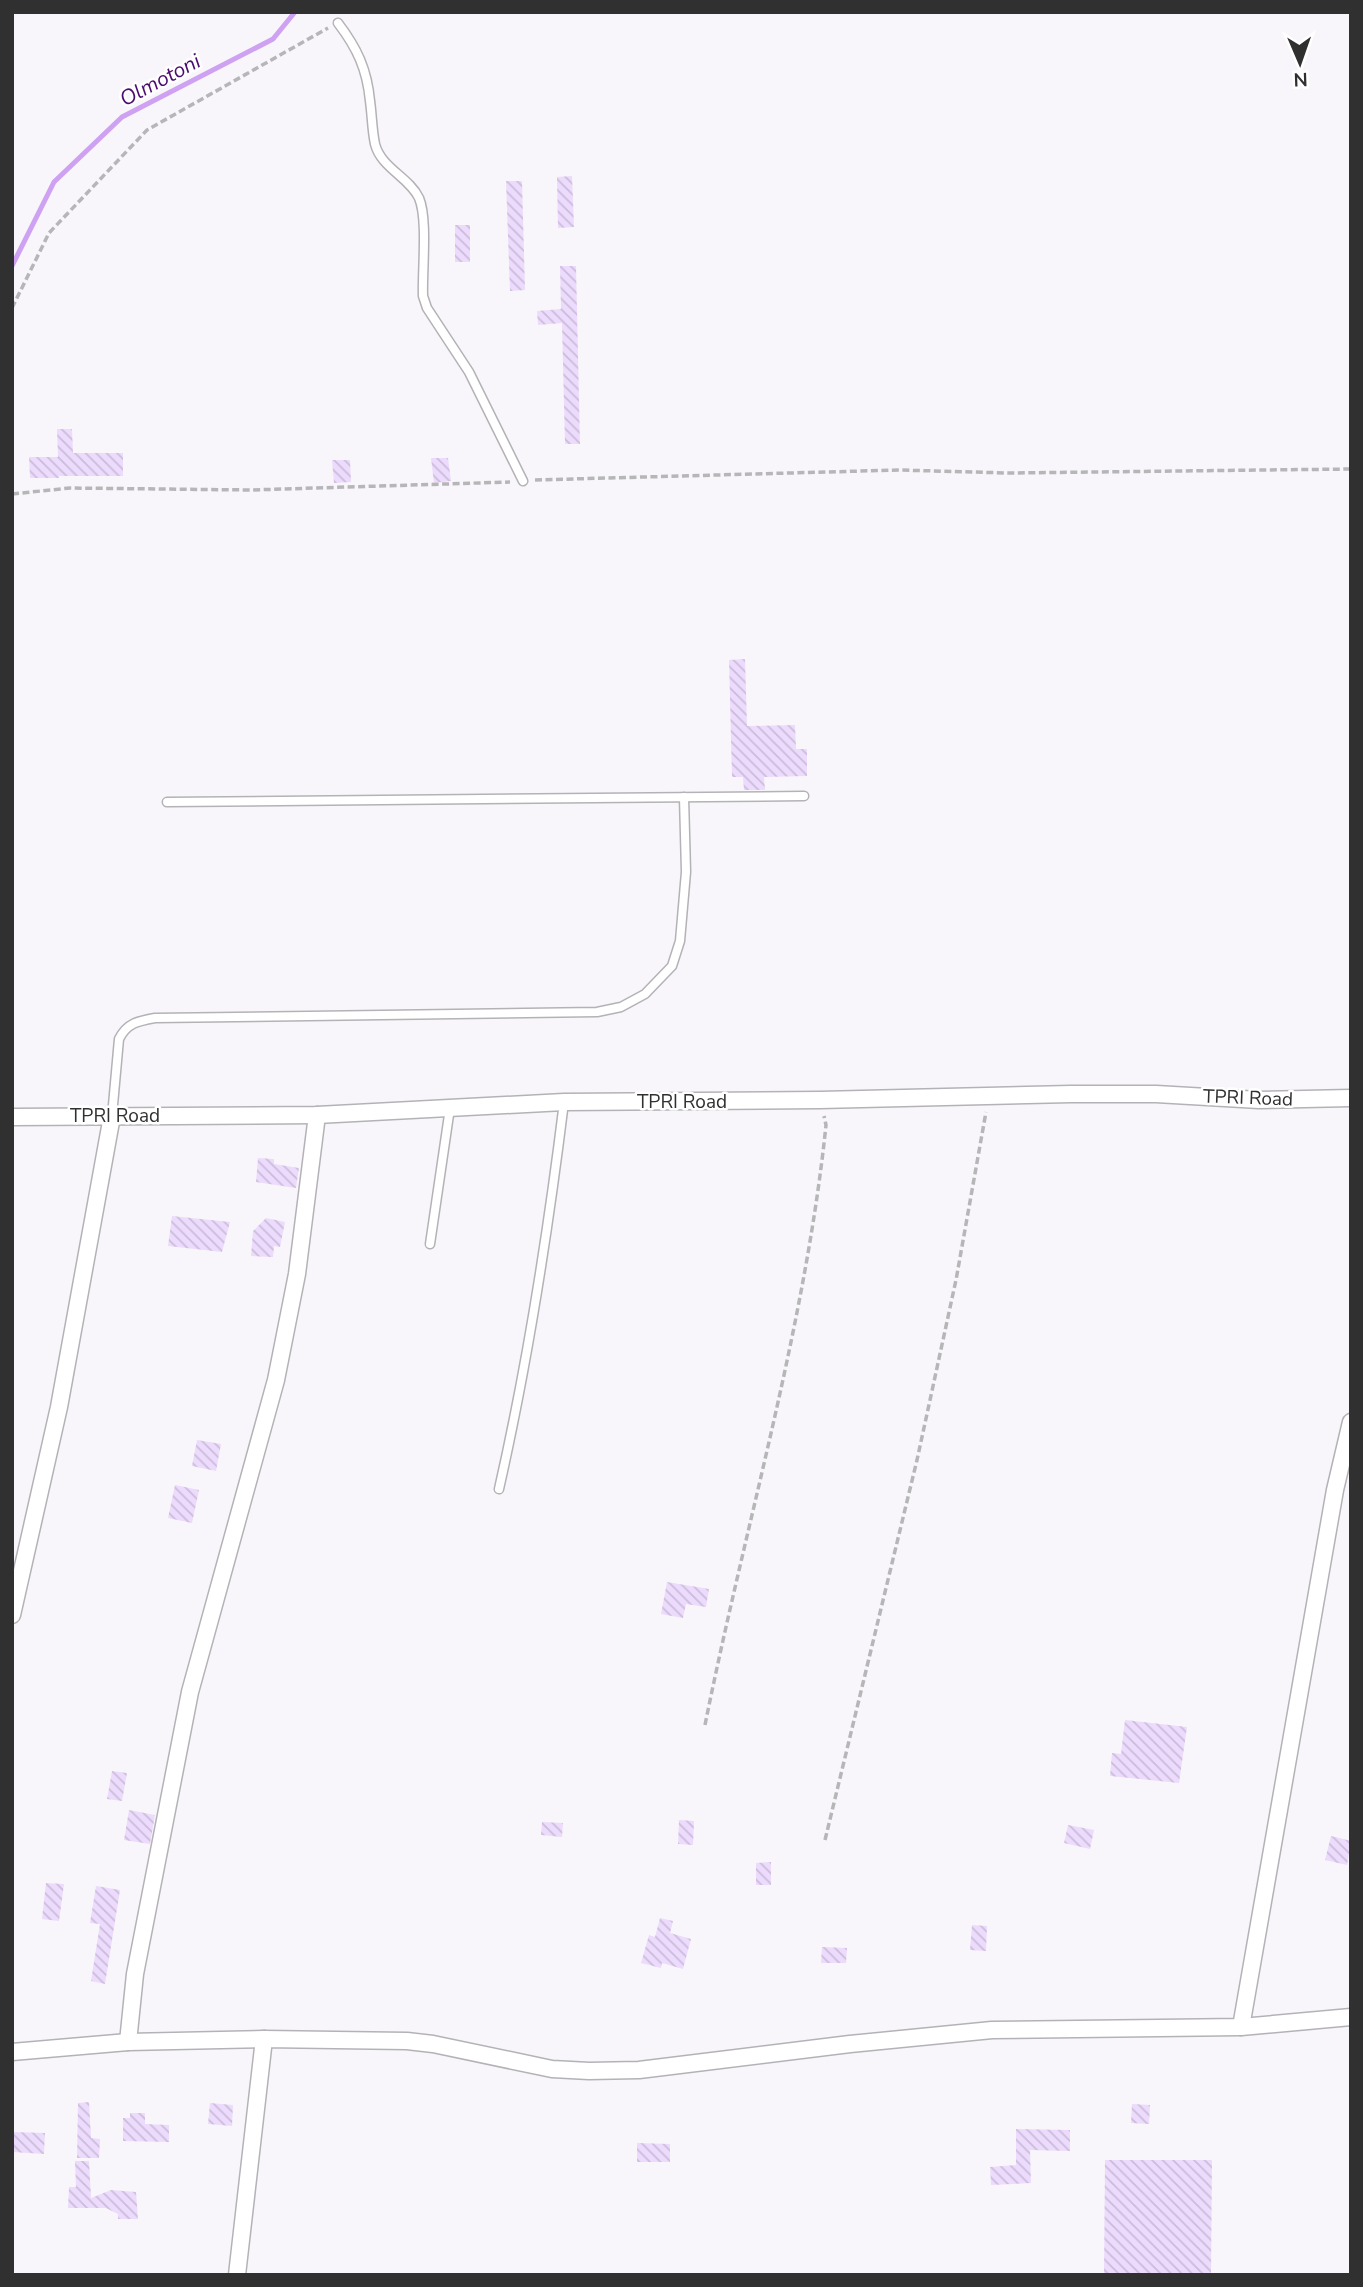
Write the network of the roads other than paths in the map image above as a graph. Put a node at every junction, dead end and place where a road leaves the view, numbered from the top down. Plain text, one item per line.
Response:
1 (338, 23) road end
2 (523, 481) road end
3 (804, 796) dead end
4 (684, 797) junction
5 (167, 802) dead end
6 (1351, 1098) edge
7 (564, 1102) junction
8 (450, 1108) junction
9 (317, 1115) junction
10 (112, 1116) junction
11 (12, 1117) edge
12 (430, 1244) dead end
13 (1351, 1422) edge
14 (499, 1489) dead end
15 (12, 1615) edge
16 (1351, 2017) edge
17 (1241, 2027) junction
18 (264, 2039) junction
19 (128, 2042) junction
20 (12, 2052) edge
21 (236, 2275) edge

1 - 2 lane
3 - 4 lane
4 - 5 lane
4 - 10 lane
6 - 7 street, TPRI Road
7 - 8 street, TPRI Road
7 - 14 lane
8 - 9 street, TPRI Road
8 - 12 lane
9 - 10 street, TPRI Road
9 - 19 street
10 - 11 street, TPRI Road
10 - 15 street
13 - 17 street
16 - 17 street
17 - 18 street
18 - 19 street
18 - 21 street
19 - 20 street

